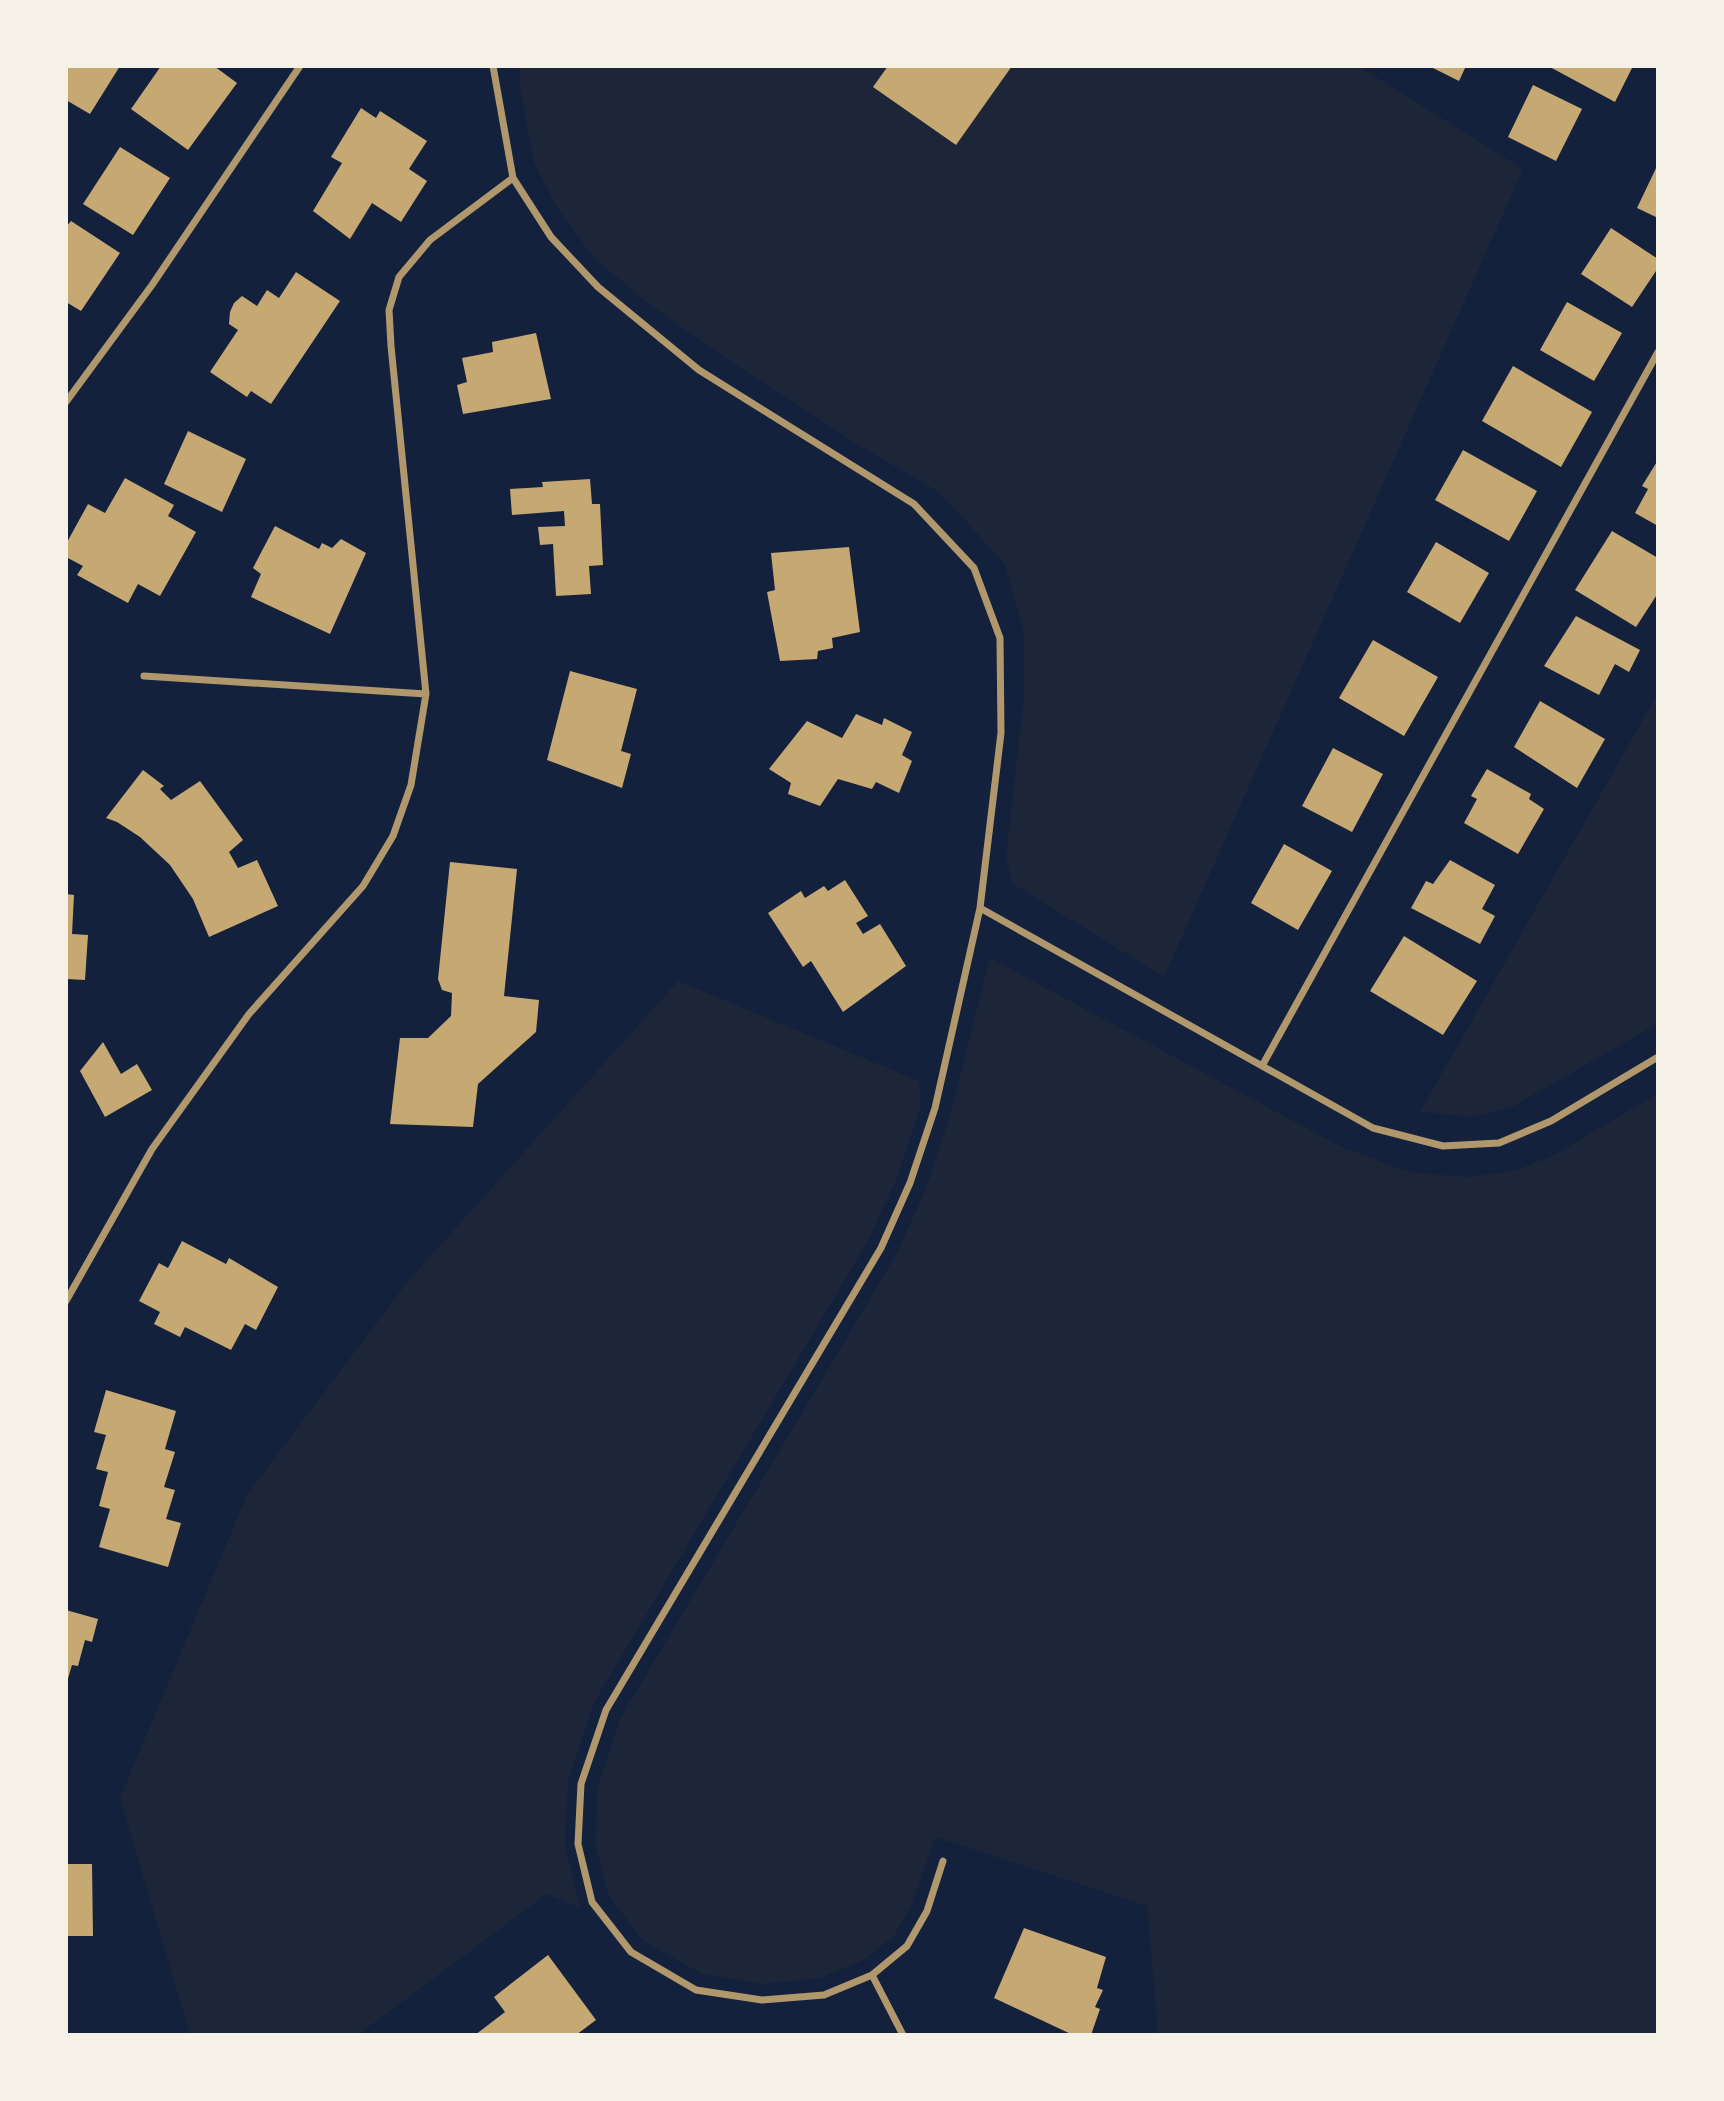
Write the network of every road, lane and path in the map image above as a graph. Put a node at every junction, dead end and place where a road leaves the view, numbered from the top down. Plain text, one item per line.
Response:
1 (299, 66) edge
2 (494, 66) edge
3 (513, 178) junction
4 (1657, 352) edge
5 (66, 402) edge
6 (144, 676) dead end
7 (426, 694) junction
8 (980, 908) junction
9 (1657, 1057) edge
10 (1262, 1066) junction
11 (66, 1301) edge
12 (943, 1861) dead end
13 (872, 1975) junction
14 (904, 2035) edge

1 - 5 street
2 - 3 street
3 - 7 street
3 - 8 street
4 - 10 street
6 - 7 street
7 - 11 street
8 - 10 street
8 - 13 street
9 - 10 street
12 - 13 street
13 - 14 street

